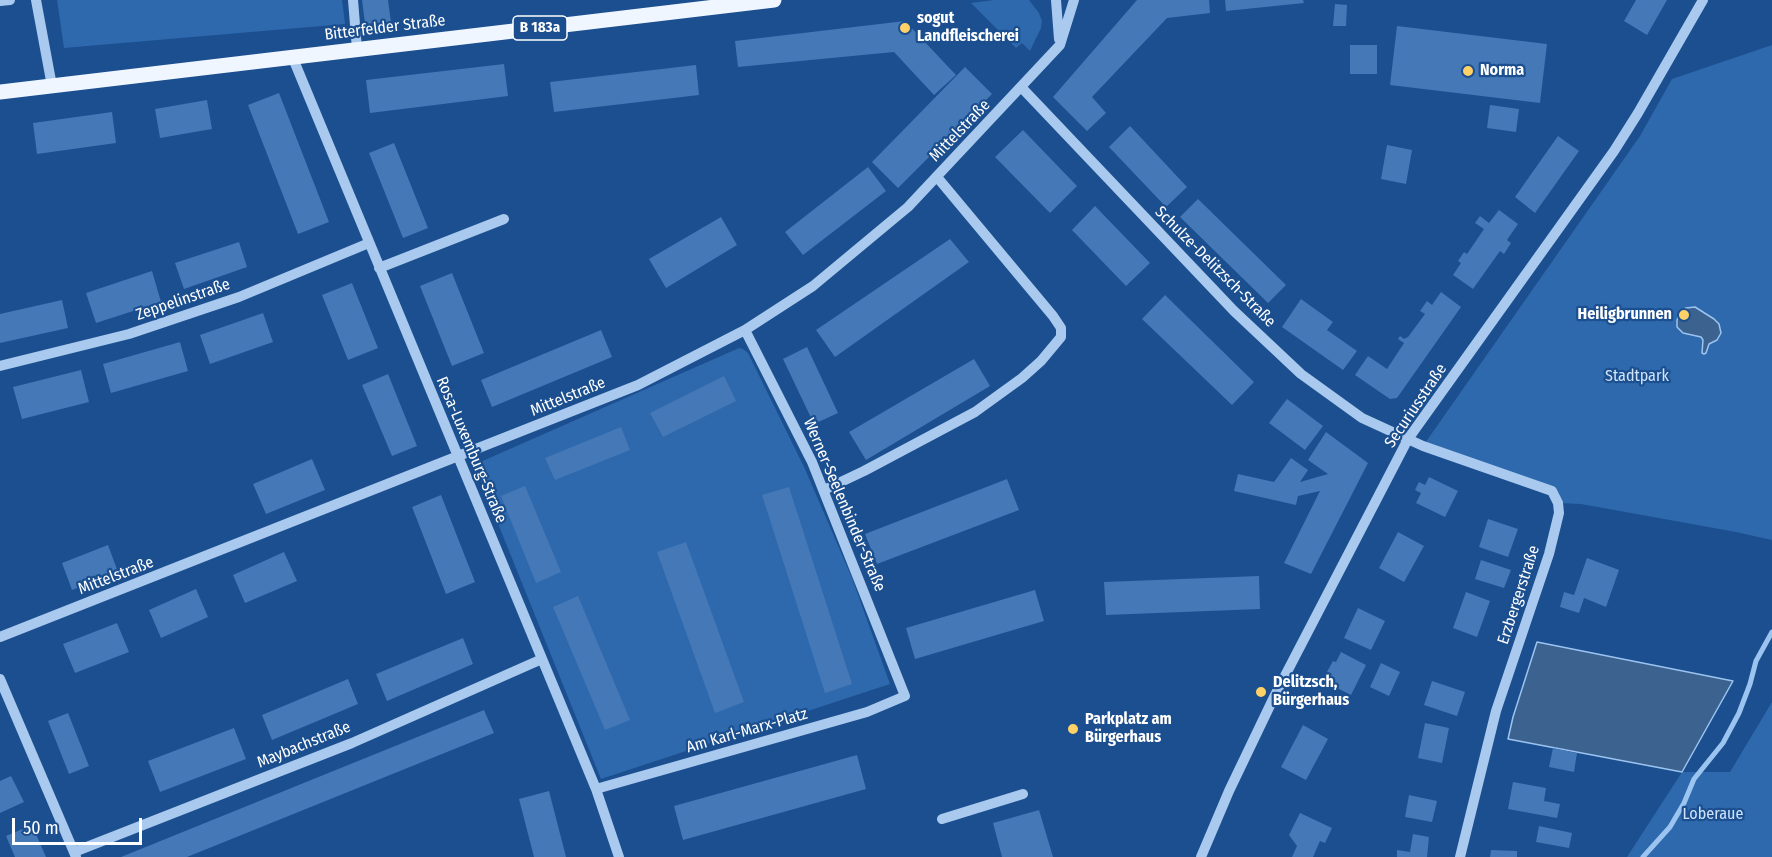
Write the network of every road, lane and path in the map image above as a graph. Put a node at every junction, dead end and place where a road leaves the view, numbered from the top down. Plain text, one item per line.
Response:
1 (10, 0) edge
2 (36, 0) edge
3 (353, 0) edge
4 (774, 0) edge
5 (1056, 0) edge
6 (1074, 0) edge
7 (1703, 0) edge
8 (0, 1) edge
9 (1060, 45) junction
10 (357, 49) junction
11 (292, 56) junction
12 (52, 86) junction
13 (1022, 88) junction
14 (0, 92) edge
15 (937, 177) junction
16 (504, 219) dead end
17 (369, 243) junction
18 (379, 268) junction
19 (745, 330) junction
20 (0, 366) edge
21 (1408, 439) junction
22 (458, 457) junction
23 (824, 490) junction
24 (0, 638) edge
25 (542, 659) junction
26 (0, 679) edge
27 (905, 696) joint
28 (596, 789) junction
29 (1023, 794) dead end
30 (942, 819) dead end
31 (75, 854) edge
32 (619, 857) edge
33 (1201, 857) edge
34 (1460, 857) edge

1 - 8 street
2 - 12 street
3 - 10 street
4 - 10 main road, Bitterfelder Straße / B 183a
5 - 9 street
6 - 9 street, Mittelstraße
7 - 21 street, Securiusstraße
9 - 13 street, Mittelstraße
10 - 11 main road, Bitterfelder Straße / B 183a
11 - 12 main road, Bitterfelder Straße / B 183a
11 - 17 street, Rosa-Luxemburg-Straße
12 - 14 main road, Bitterfelder Straße / B 183a
13 - 15 street, Mittelstraße
13 - 21 street, Schulze-Delitzsch-Straße
15 - 19 street, Mittelstraße
15 - 23 street
16 - 18 street
17 - 18 street, Rosa-Luxemburg-Straße
17 - 20 street, Zeppelinstraße
18 - 22 street, Rosa-Luxemburg-Straße
19 - 22 street, Mittelstraße
19 - 23 street, Werner-Seelenbinder-Straße
21 - 33 street, Securiusstraße
21 - 34 street, Erzbergerstraße
22 - 24 street, Mittelstraße
22 - 25 street, Rosa-Luxemburg-Straße
23 - 27 street, Werner-Seelenbinder-Straße
25 - 28 street, Rosa-Luxemburg-Straße
25 - 31 street, Maybachstraße
26 - 31 street
27 - 28 street, Am Karl-Marx-Platz
28 - 32 street, Rosa-Luxemburg-Straße
29 - 30 street

